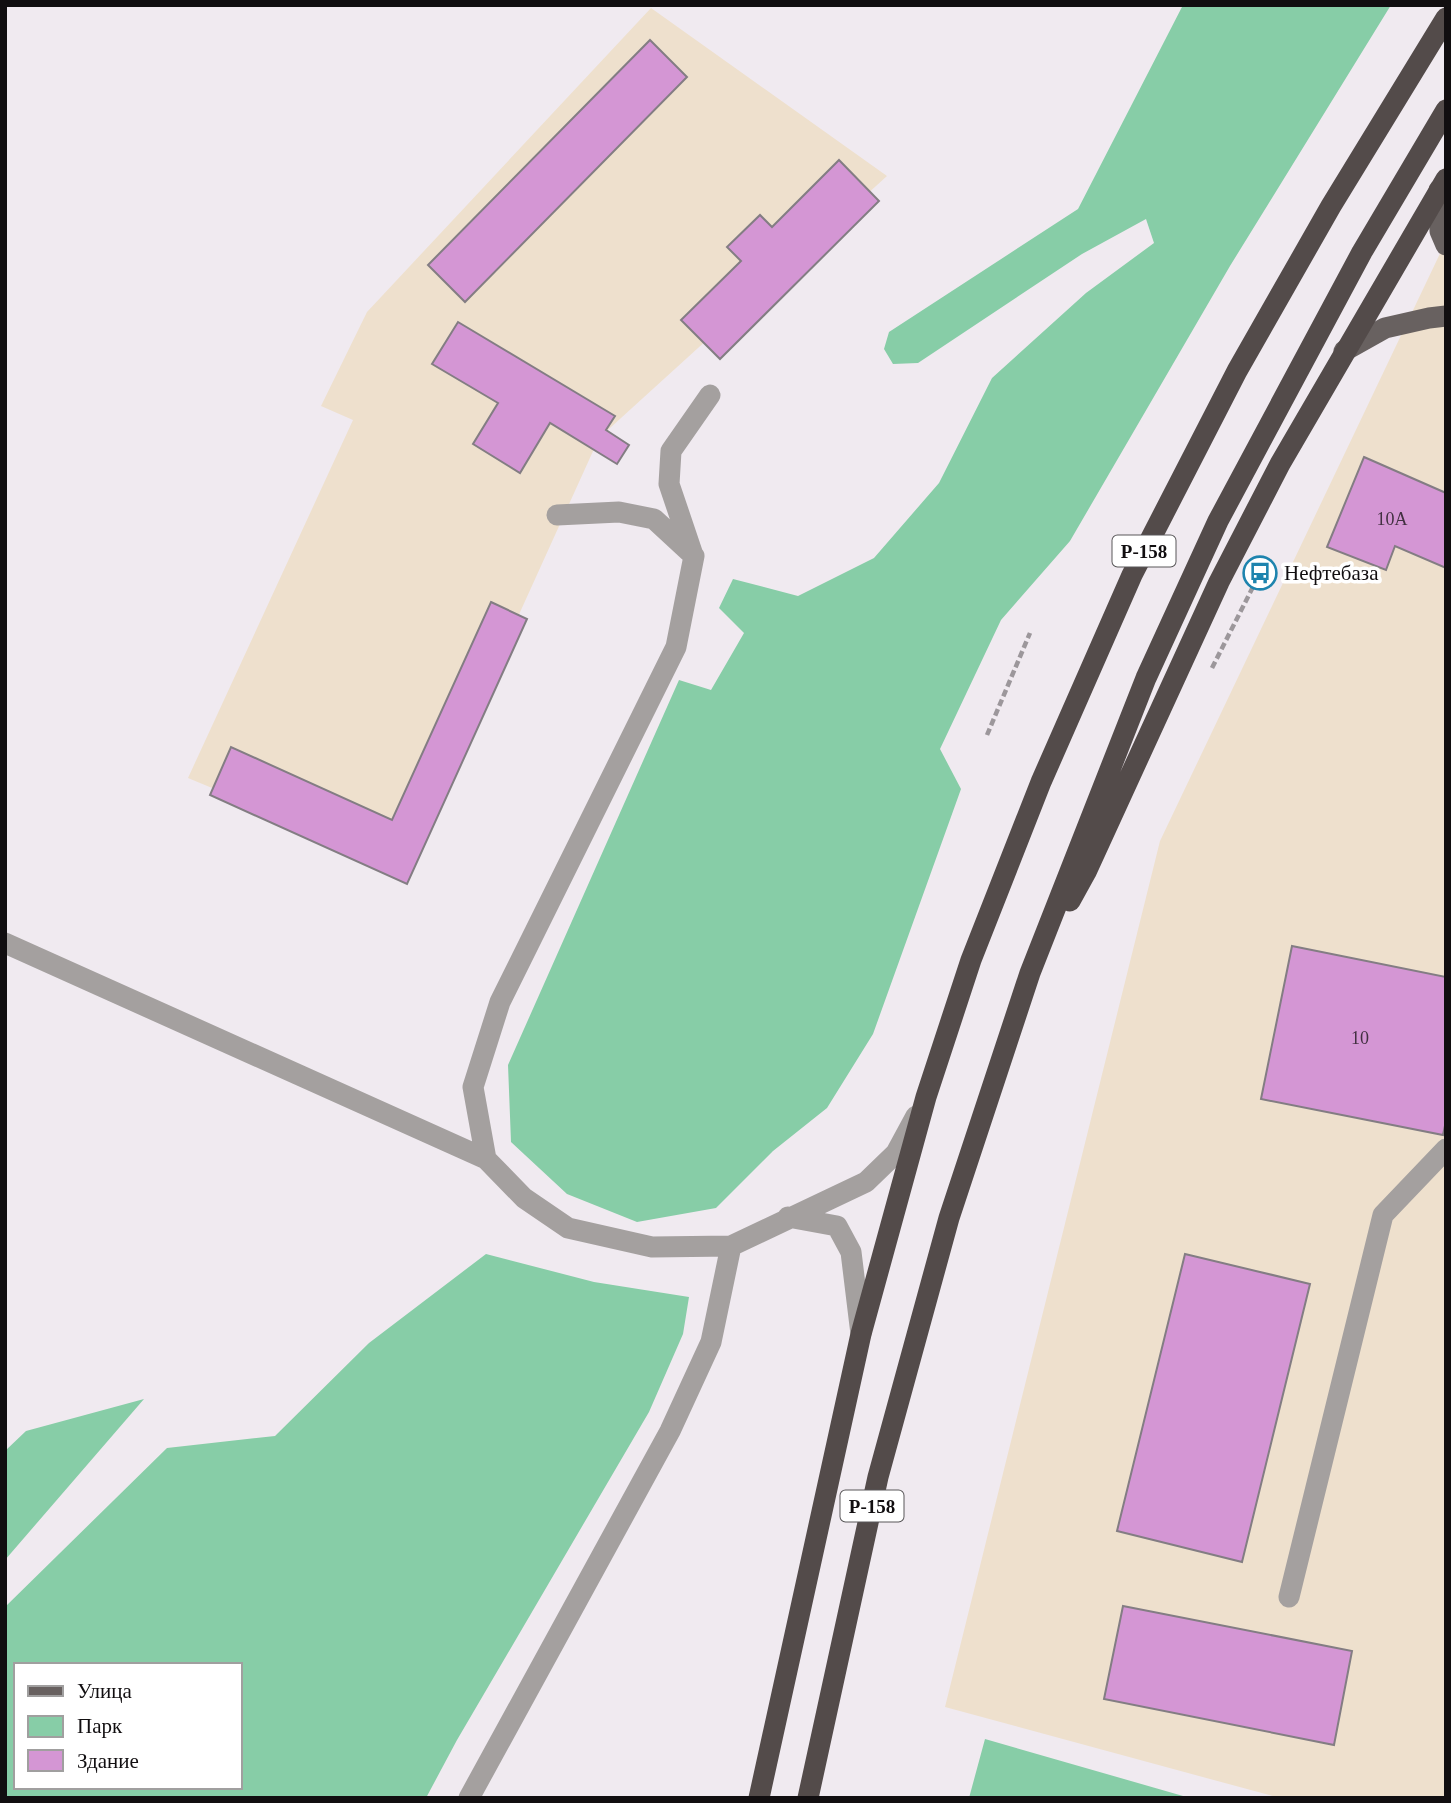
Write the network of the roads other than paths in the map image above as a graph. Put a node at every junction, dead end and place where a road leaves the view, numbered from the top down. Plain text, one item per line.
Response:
1 (1446, 18) edge
2 (1446, 110) edge
3 (1442, 184) edge
4 (1446, 245) edge
5 (1446, 316) edge
6 (1344, 351) junction
7 (710, 395) dead end
8 (557, 515) dead end
9 (694, 556) junction
10 (5, 943) edge
11 (1030, 973) junction
12 (926, 1097) junction
13 (1446, 1149) edge
14 (486, 1160) junction
15 (788, 1217) junction
16 (731, 1246) junction
17 (861, 1334) junction
18 (1289, 1597) dead end
19 (469, 1798) edge
20 (759, 1798) edge
21 (808, 1798) edge

1 - 12 highway, Р-158
2 - 11 highway, Р-158
3 - 4 main road
3 - 6 highway
5 - 6 main road
6 - 11 highway
7 - 9 street
8 - 9 street
9 - 14 street
10 - 14 street
11 - 21 highway, Р-158
12 - 15 street
12 - 17 highway, Р-158
13 - 18 street
14 - 16 street
15 - 16 street
15 - 17 street
16 - 19 street
17 - 20 highway, Р-158

